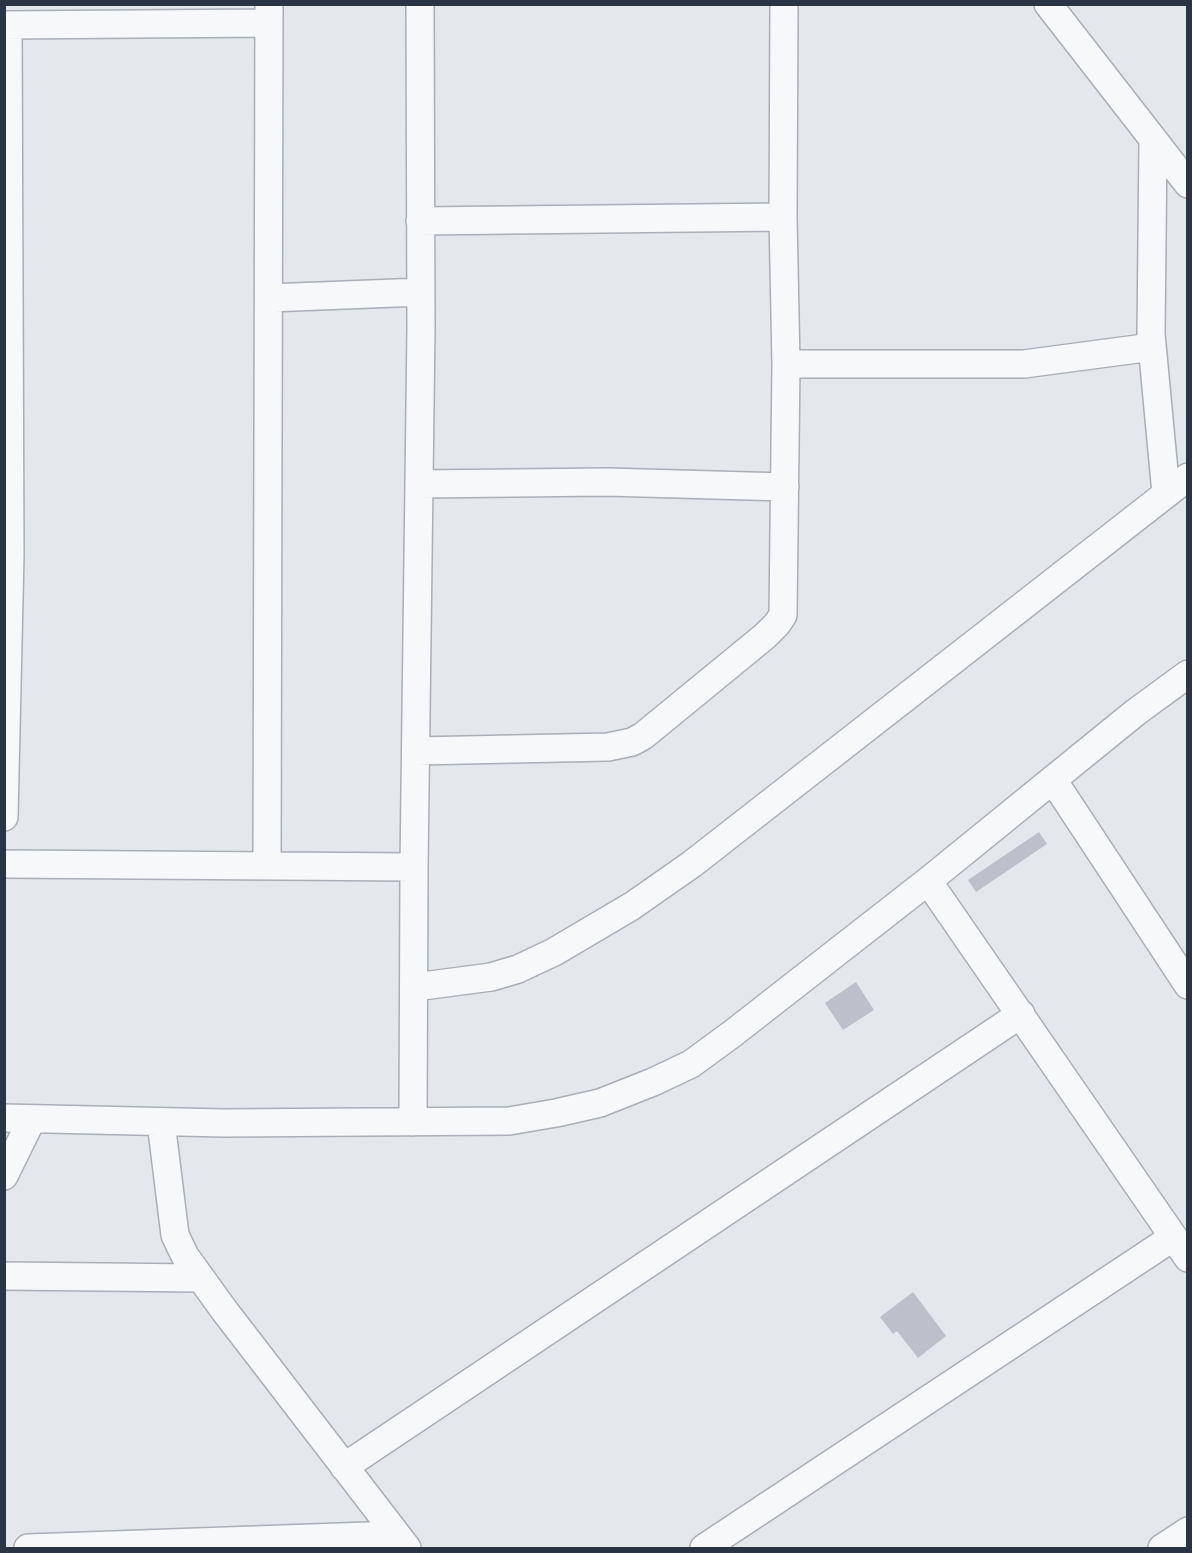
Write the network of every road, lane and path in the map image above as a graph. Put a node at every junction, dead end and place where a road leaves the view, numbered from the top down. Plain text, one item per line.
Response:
1 (420, 4) edge
2 (784, 4) edge
3 (1048, 4) edge
4 (269, 14) edge
5 (6, 25) edge
6 (1153, 141) junction
7 (1188, 184) edge
8 (783, 217) junction
9 (420, 221) junction
10 (421, 292) junction
11 (269, 298) junction
12 (1152, 347) junction
13 (786, 364) junction
14 (1188, 477) edge
15 (419, 484) junction
16 (785, 488) junction
17 (1166, 493) junction
18 (1186, 680) edge
19 (417, 751) junction
20 (1053, 780) junction
21 (4, 817) edge
22 (4, 864) edge
23 (267, 866) junction
24 (414, 867) junction
25 (928, 881) junction
26 (1188, 986) edge
27 (414, 987) junction
28 (1021, 1014) junction
29 (4, 1118) edge
30 (32, 1119) junction
31 (160, 1122) junction
32 (413, 1122) junction
33 (4, 1176) edge
34 (1180, 1248) edge
35 (4, 1276) edge
36 (200, 1278) junction
37 (344, 1467) junction
38 (1188, 1531) edge
39 (402, 1542) edge
40 (28, 1548) edge
41 (704, 1548) edge
42 (1162, 1548) edge

1 - 9 street
2 - 8 street
3 - 6 street
4 - 5 street
4 - 11 street
5 - 21 street
6 - 7 street
6 - 12 street
8 - 9 street
8 - 13 street
9 - 10 street
10 - 11 street
10 - 15 street
11 - 23 street
12 - 13 street
12 - 17 street
13 - 16 street
14 - 17 street
15 - 16 street
15 - 19 street
16 - 19 street
17 - 27 street
18 - 20 street
19 - 24 street
20 - 25 street
20 - 26 street
22 - 23 street
23 - 24 street
24 - 27 street
25 - 28 street
25 - 32 street
27 - 32 street
28 - 34 street
28 - 37 street
29 - 30 street
30 - 31 street
30 - 33 street
31 - 32 street
31 - 36 street
34 - 41 street
35 - 36 street
36 - 37 street
37 - 39 street
38 - 42 street
39 - 40 street

